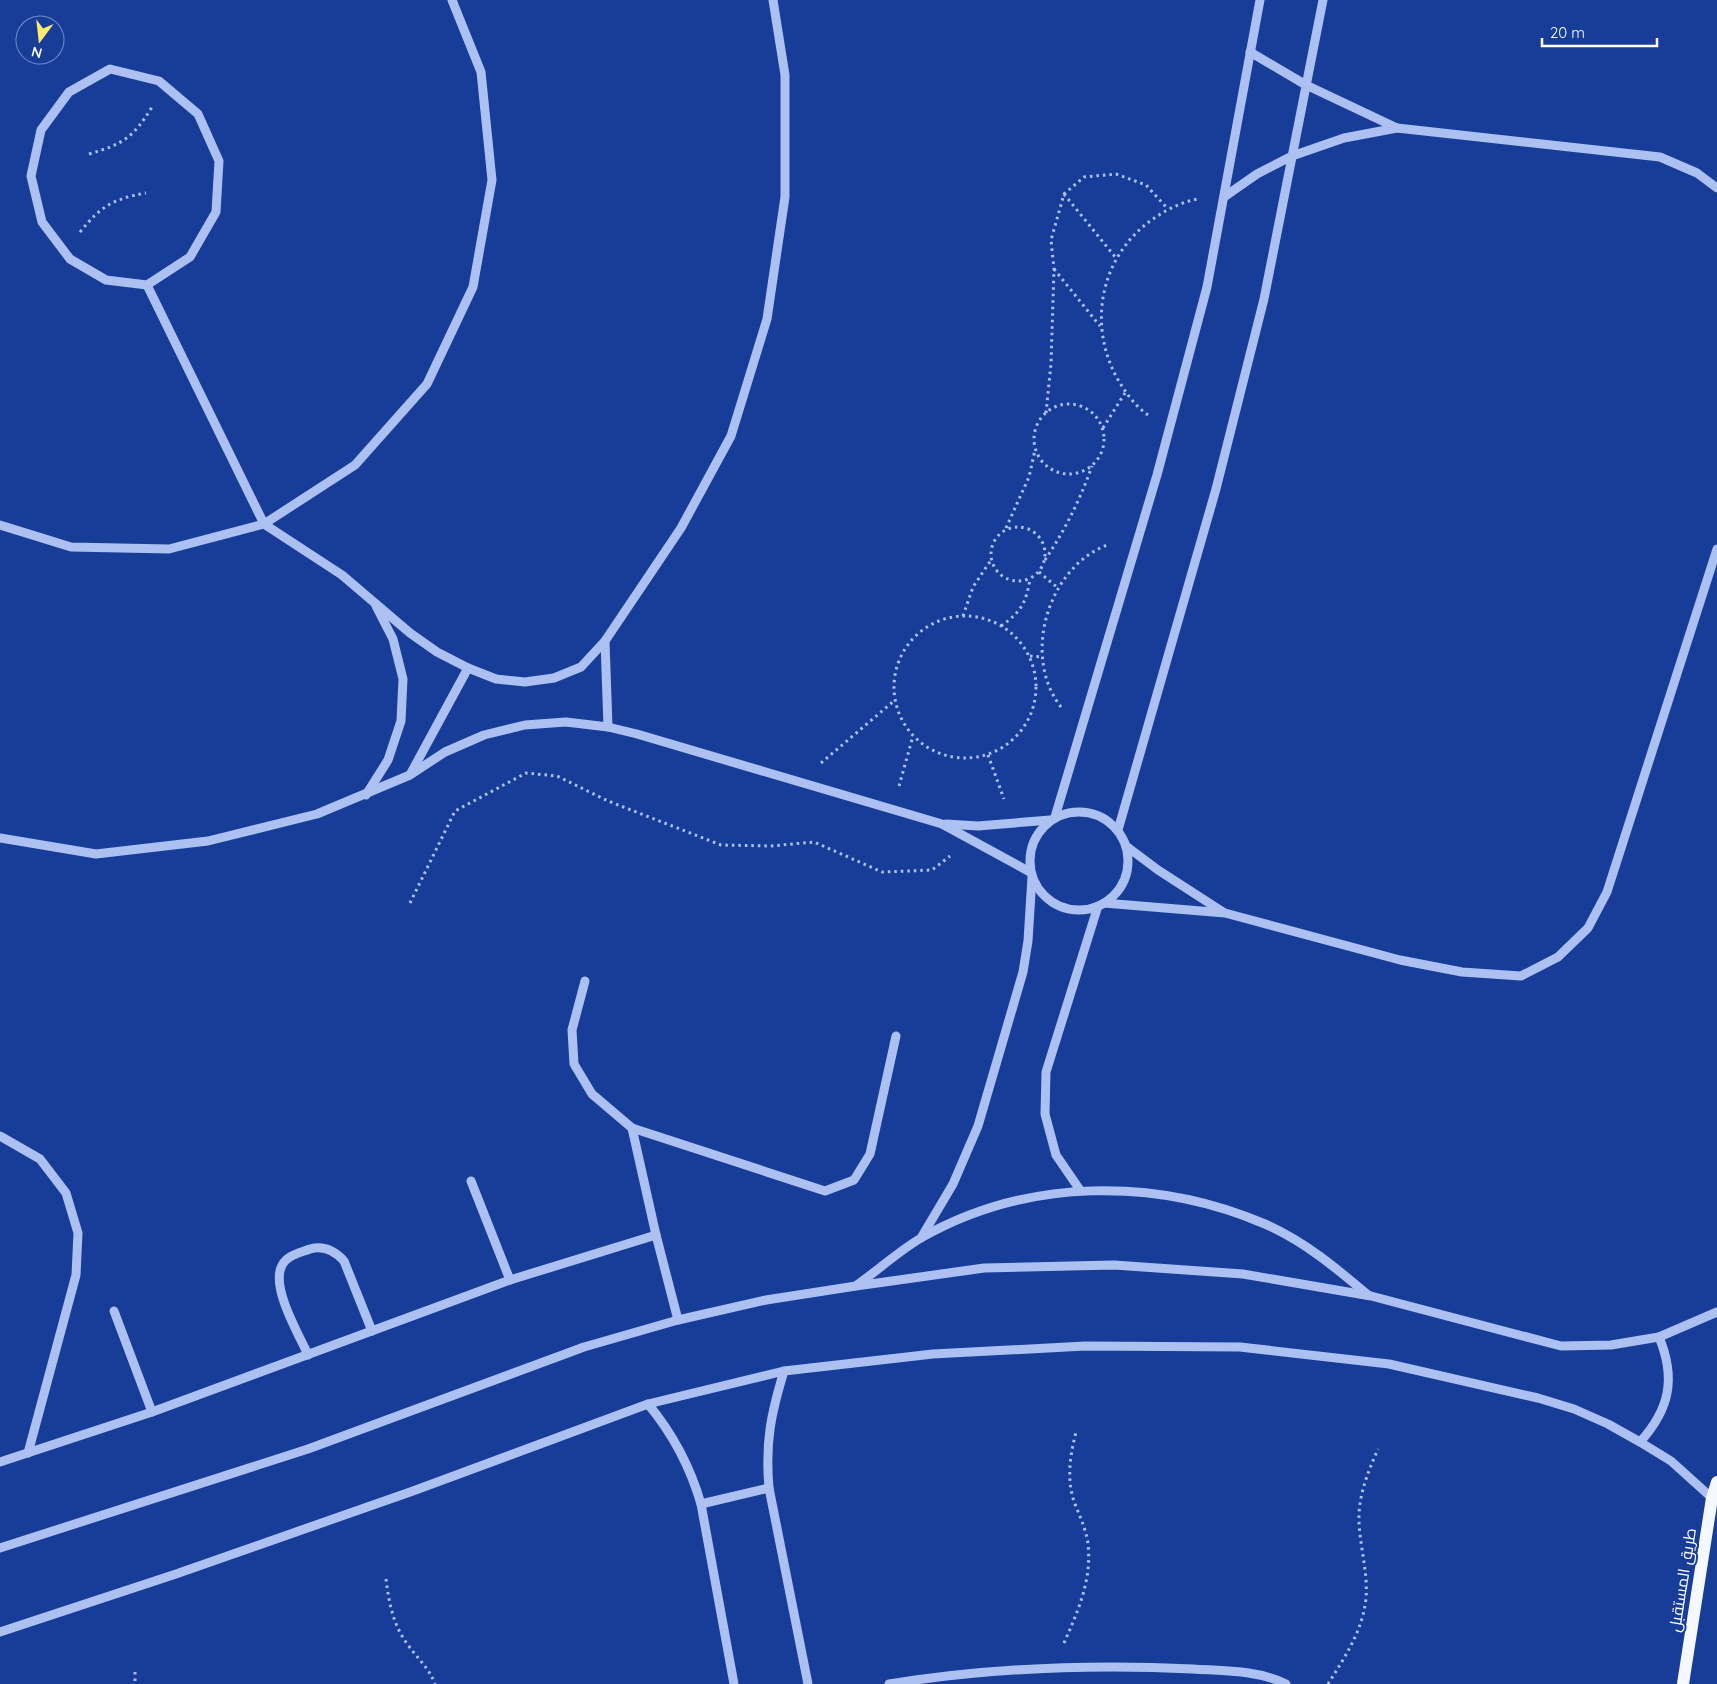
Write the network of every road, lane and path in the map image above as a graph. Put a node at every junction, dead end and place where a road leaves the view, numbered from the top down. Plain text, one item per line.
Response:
1 (452, 0) edge
2 (774, 0) edge
3 (1260, 0) edge
4 (1323, 0) edge
5 (1250, 52) junction
6 (159, 81) junction
7 (1306, 85) junction
8 (1397, 128) junction
9 (89, 154) dead end
10 (1292, 156) junction
11 (1717, 188) edge
12 (146, 193) dead end
13 (1064, 194) junction
14 (1224, 197) junction
15 (1168, 209) junction
16 (1116, 258) junction
17 (70, 260) junction
18 (1054, 269) junction
19 (147, 285) junction
20 (1100, 326) junction
21 (1125, 393) junction
22 (1046, 412) junction
23 (1103, 428) junction
24 (1170, 429) junction
25 (1035, 450) junction
26 (1092, 466) junction
27 (264, 524) junction
28 (0, 526) edge
29 (1006, 529) junction
30 (1139, 535) junction
31 (1717, 549) edge
32 (992, 560) junction
33 (1045, 561) junction
34 (1039, 572) junction
35 (1030, 579) junction
36 (1058, 588) junction
37 (374, 602) junction
38 (963, 616) junction
39 (1001, 626) junction
40 (605, 641) junction
41 (1029, 656) junction
42 (1042, 657) junction
43 (468, 668) junction
44 (895, 700) junction
45 (608, 727) junction
46 (1080, 731) junction
47 (913, 736) junction
48 (988, 755) junction
49 (410, 775) junction
50 (800, 781) junction
51 (366, 795) junction
52 (893, 810) junction
53 (1053, 819) junction
54 (942, 824) junction
55 (1014, 824) junction
56 (1118, 830) junction
57 (0, 838) edge
58 (972, 839) junction
59 (1126, 846) junction
60 (1031, 874) junction
61 (410, 903) dead end
62 (1101, 905) junction
63 (1225, 913) junction
64 (585, 981) dead end
65 (896, 1036) dead end
66 (632, 1128) junction
67 (0, 1136) edge
68 (471, 1181) dead end
69 (1080, 1190) junction
70 (656, 1235) junction
71 (921, 1238) junction
72 (510, 1280) junction
73 (856, 1286) junction
74 (1371, 1296) junction
75 (114, 1311) dead end
76 (1717, 1312) edge
77 (678, 1320) junction
78 (372, 1331) junction
79 (1659, 1337) junction
80 (308, 1356) junction
81 (784, 1370) junction
82 (648, 1404) junction
83 (152, 1412) junction
84 (1076, 1432) dead end
85 (1640, 1442) junction
86 (1378, 1449) dead end
87 (28, 1453) junction
88 (0, 1462) edge
89 (1717, 1482) edge
90 (768, 1488) junction
91 (1712, 1498) junction
92 (701, 1504) junction
93 (0, 1548) edge
94 (386, 1579) dead end
95 (0, 1632) edge
96 (1054, 1668) junction
97 (135, 1672) dead end
98 (136, 1684) edge
99 (435, 1684) edge
100 (734, 1684) edge
101 (808, 1684) edge
102 (889, 1684) edge
103 (1286, 1684) edge
104 (1328, 1684) edge
105 (1683, 1684) edge

1 - 27 street
2 - 40 street
3 - 5 street
4 - 7 street
5 - 7 street
5 - 14 street
6 - 9 path
6 - 17 street
6 - 19 street
7 - 8 street
7 - 10 street
8 - 10 street
8 - 11 street
10 - 14 street
10 - 56 street
12 - 17 path
13 - 15 path
13 - 16 path
13 - 18 path
14 - 15 path
14 - 24 street
15 - 16 path
16 - 20 path
17 - 19 street
18 - 20 path
18 - 22 path
19 - 27 street
20 - 21 path
21 - 23 path
21 - 24 path
22 - 23 path
22 - 25 path
23 - 26 path
24 - 30 street
25 - 26 path
25 - 29 path
26 - 33 path
27 - 28 street
27 - 37 street
29 - 32 path
29 - 33 path
30 - 36 path
30 - 46 street
31 - 63 street
32 - 35 path
32 - 38 path
33 - 34 path
34 - 35 path
34 - 36 path
35 - 39 path
36 - 42 path
37 - 43 street
37 - 51 street
38 - 39 path
38 - 44 path
39 - 41 path
40 - 43 street
40 - 45 street
41 - 42 path
41 - 48 path
42 - 46 path
43 - 49 street
44 - 47 path
44 - 50 path
45 - 49 street
45 - 50 street
46 - 53 street
47 - 48 path
47 - 52 path
48 - 55 path
49 - 51 street
50 - 52 street
51 - 57 street
52 - 54 street
53 - 55 street
53 - 56 street
53 - 60 street
54 - 55 street
54 - 58 street
56 - 59 street
58 - 60 street
58 - 61 path
59 - 62 street
59 - 63 street
60 - 62 street
60 - 71 street
62 - 63 street
62 - 69 street
64 - 66 street
65 - 66 street
66 - 70 street
67 - 87 street
68 - 72 street
69 - 71 street
69 - 74 street
70 - 72 street
70 - 77 street
71 - 73 street
72 - 78 street
73 - 74 street
73 - 77 street
74 - 79 street
75 - 83 street
76 - 79 street
77 - 93 street
78 - 80 street
78 - 80 street
79 - 85 street
80 - 83 street
81 - 82 street
81 - 85 street
81 - 90 street
82 - 92 street
82 - 95 street
83 - 87 street
84 - 96 path
85 - 91 street
86 - 104 path
87 - 88 street
89 - 91 main road, طريق المستقبل
90 - 92 street
90 - 101 street
91 - 105 main road, طريق المستقبل
92 - 100 street
94 - 99 path
96 - 102 street
96 - 103 street
97 - 98 path

